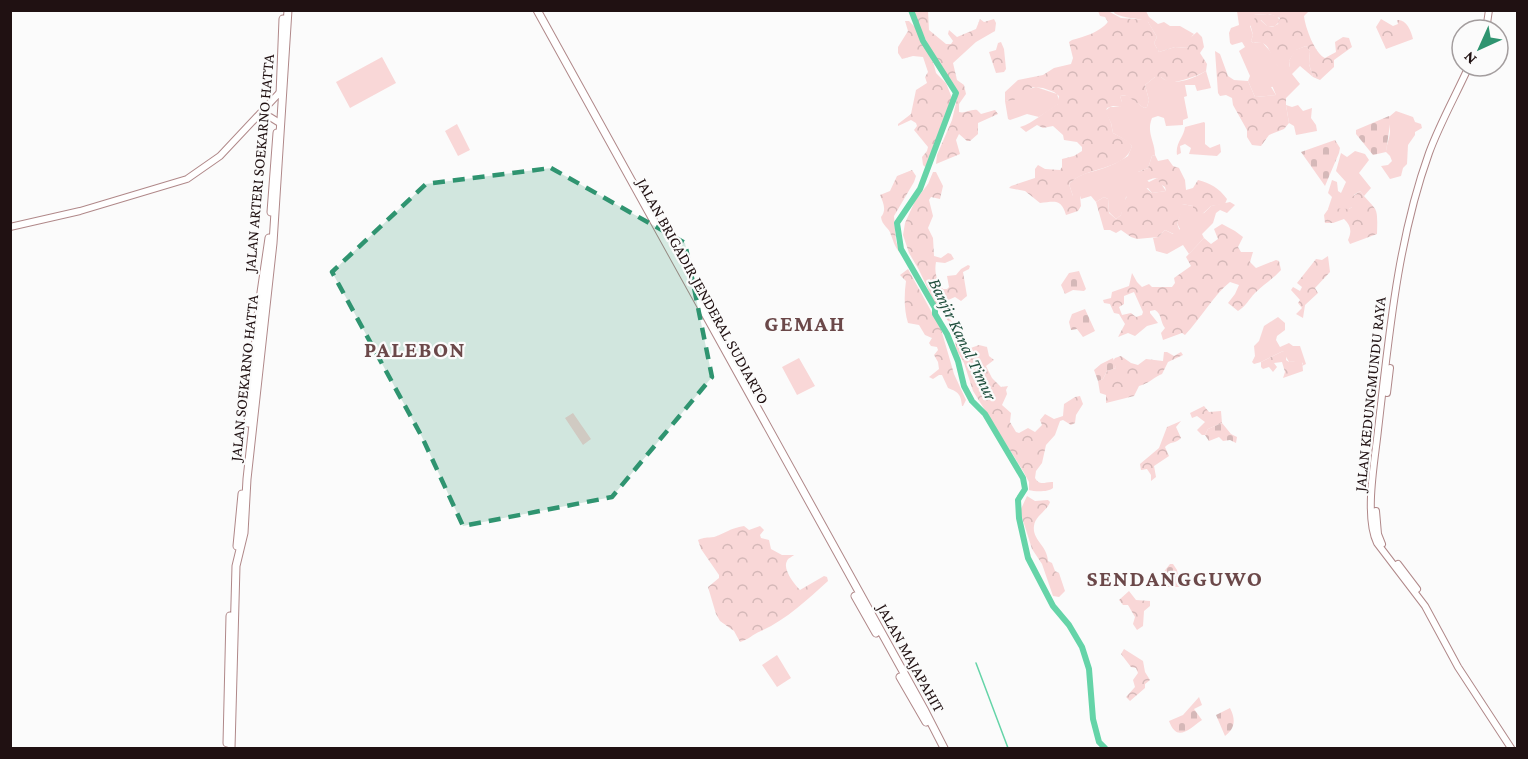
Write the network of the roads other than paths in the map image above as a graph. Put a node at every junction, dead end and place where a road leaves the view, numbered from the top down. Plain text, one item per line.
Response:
1 (286, 10) edge
2 (535, 10) edge
3 (1465, 78) edge
4 (282, 92) junction
5 (261, 118) junction
6 (278, 122) junction
7 (10, 229) edge
8 (258, 340) junction
9 (850, 583) joint
10 (903, 677) junction
11 (227, 748) edge
12 (231, 748) edge
13 (939, 748) edge
14 (944, 748) edge
15 (1513, 748) edge

1 - 4 main road, JALAN ARTERI SOEKARNO HATTA
2 - 9 main road, JALAN BRIGADIR JENDERAL SUDIARTO
3 - 15 main road, JALAN KEDUNGMUNDU RAYA
4 - 5 main road
4 - 6 main road, JALAN ARTERI SOEKARNO HATTA
4 - 7 main road
4 - 8 main road, JALAN SOEKARNO HATTA
5 - 6 main road
5 - 7 main road
6 - 8 main road, JALAN ARTERI SOEKARNO HATTA
8 - 11 main road, JALAN ARTERI SOEKARNO HATTA
8 - 12 main road, JALAN SOEKARNO HATTA
9 - 10 main road, JALAN MAJAPAHIT
10 - 13 main road, JALAN MAJAPAHIT
10 - 14 main road, JALAN MAJAPAHIT

